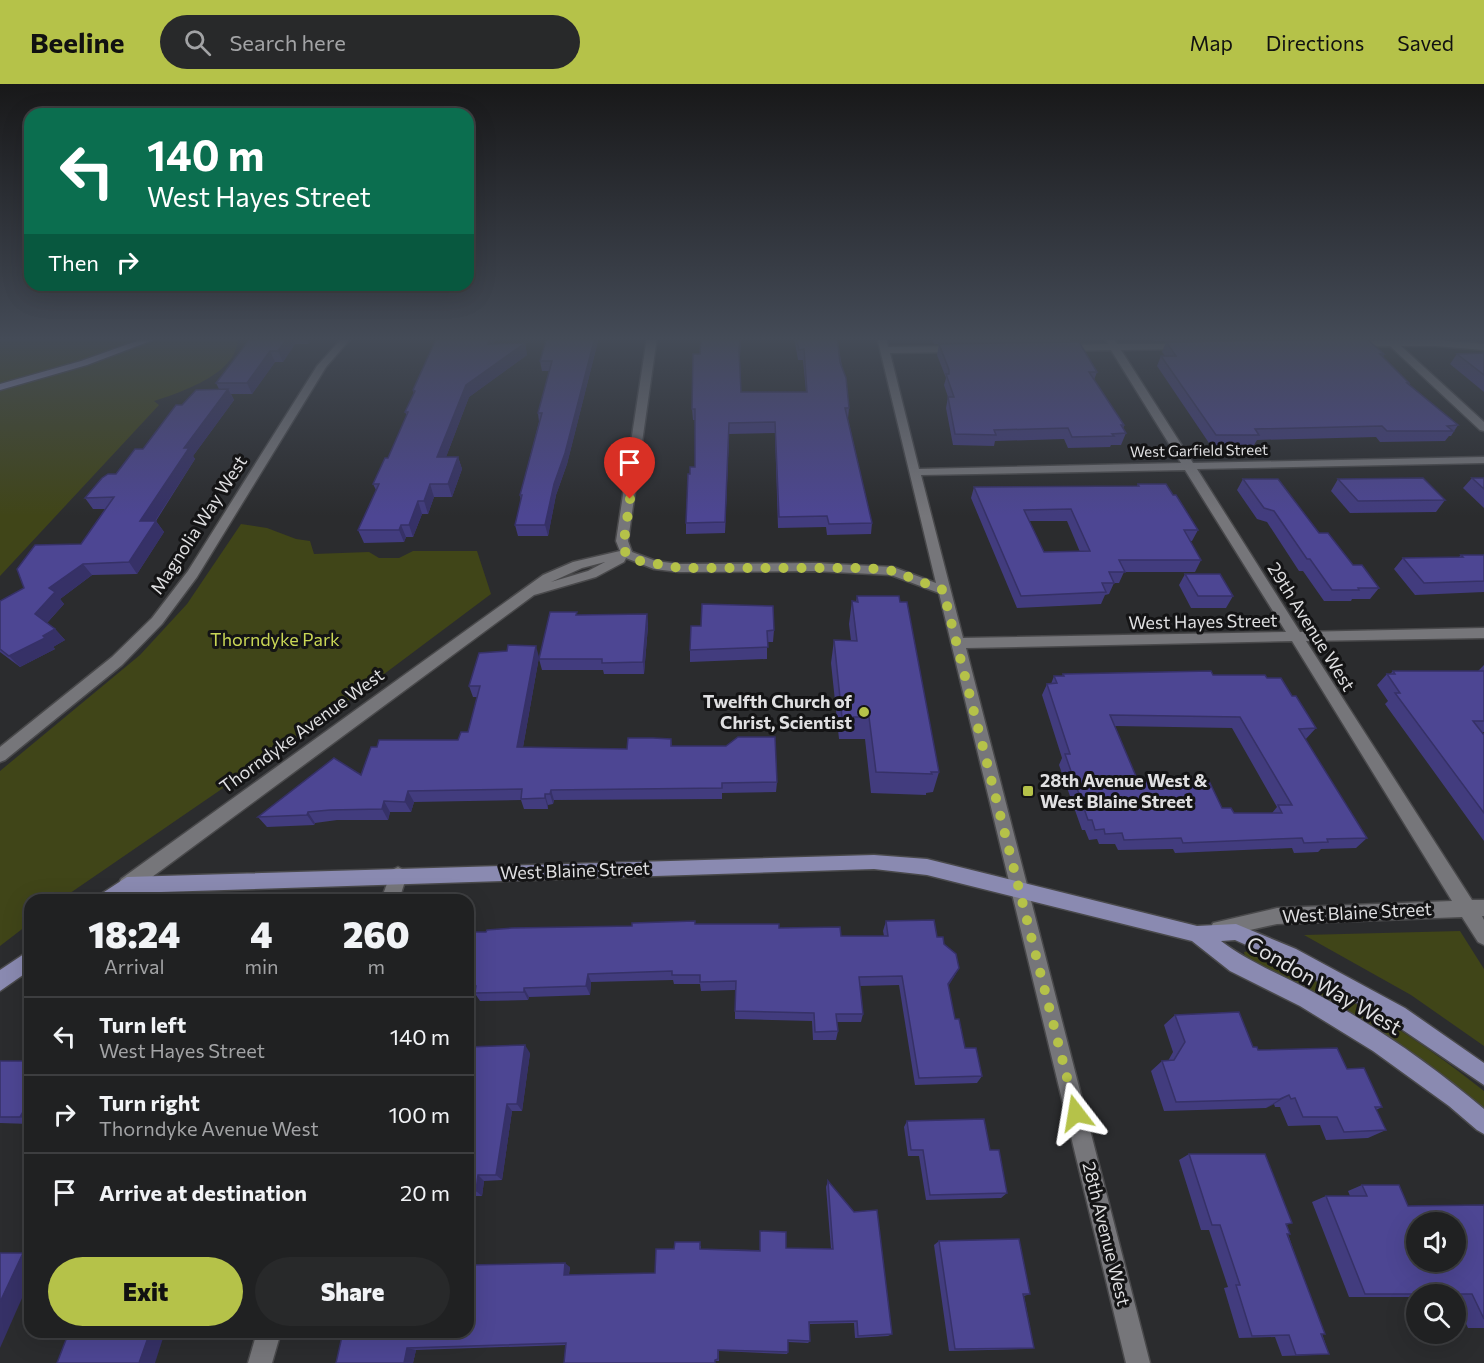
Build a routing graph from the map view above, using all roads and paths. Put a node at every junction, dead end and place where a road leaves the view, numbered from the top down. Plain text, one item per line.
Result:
1 (303, 397) edge
2 (643, 397) edge
3 (895, 397) edge
4 (1145, 397) edge
5 (1450, 397) edge
6 (1484, 428) edge
7 (1484, 460) edge
8 (1188, 466) junction
9 (914, 472) junction
10 (627, 555) junction
11 (943, 590) junction
12 (1484, 633) edge
13 (1297, 638) junction
14 (958, 643) junction
15 (0, 756) edge
16 (398, 875) junction
17 (128, 885) junction
18 (1020, 889) junction
19 (115, 894) edge
20 (392, 894) edge
21 (1475, 908) edge
22 (1197, 934) junction
23 (1484, 936) edge
24 (24, 964) edge
25 (0, 982) edge
26 (1484, 1076) edge
27 (1484, 1123) edge
28 (267, 1338) edge
29 (260, 1363) edge
30 (1138, 1363) edge

1 - 15 street, Magnolia Way West
2 - 10 street
3 - 9 street, 28th Avenue West
4 - 8 street, 29th Avenue West
5 - 6 street
7 - 8 street, West Garfield Street
8 - 9 street, West Garfield Street
8 - 13 street, 29th Avenue West
9 - 11 street, 28th Avenue West
10 - 11 street
10 - 17 street, Thorndyke Avenue West
11 - 14 street, 28th Avenue West
12 - 13 street, West Hayes Street
13 - 14 street, West Hayes Street
13 - 21 street, 29th Avenue West
14 - 18 street, 28th Avenue West
16 - 17 main road, West Blaine Street
16 - 18 main road, West Blaine Street
16 - 20 street
17 - 19 main road, Thorndyke Avenue West
18 - 22 main road, Condon Way West
18 - 30 street, 28th Avenue West
21 - 22 street, West Blaine Street
21 - 23 street, 29th Avenue West
22 - 26 main road, Condon Way West
22 - 27 main road, Condon Way West
24 - 25 main road
28 - 29 street

